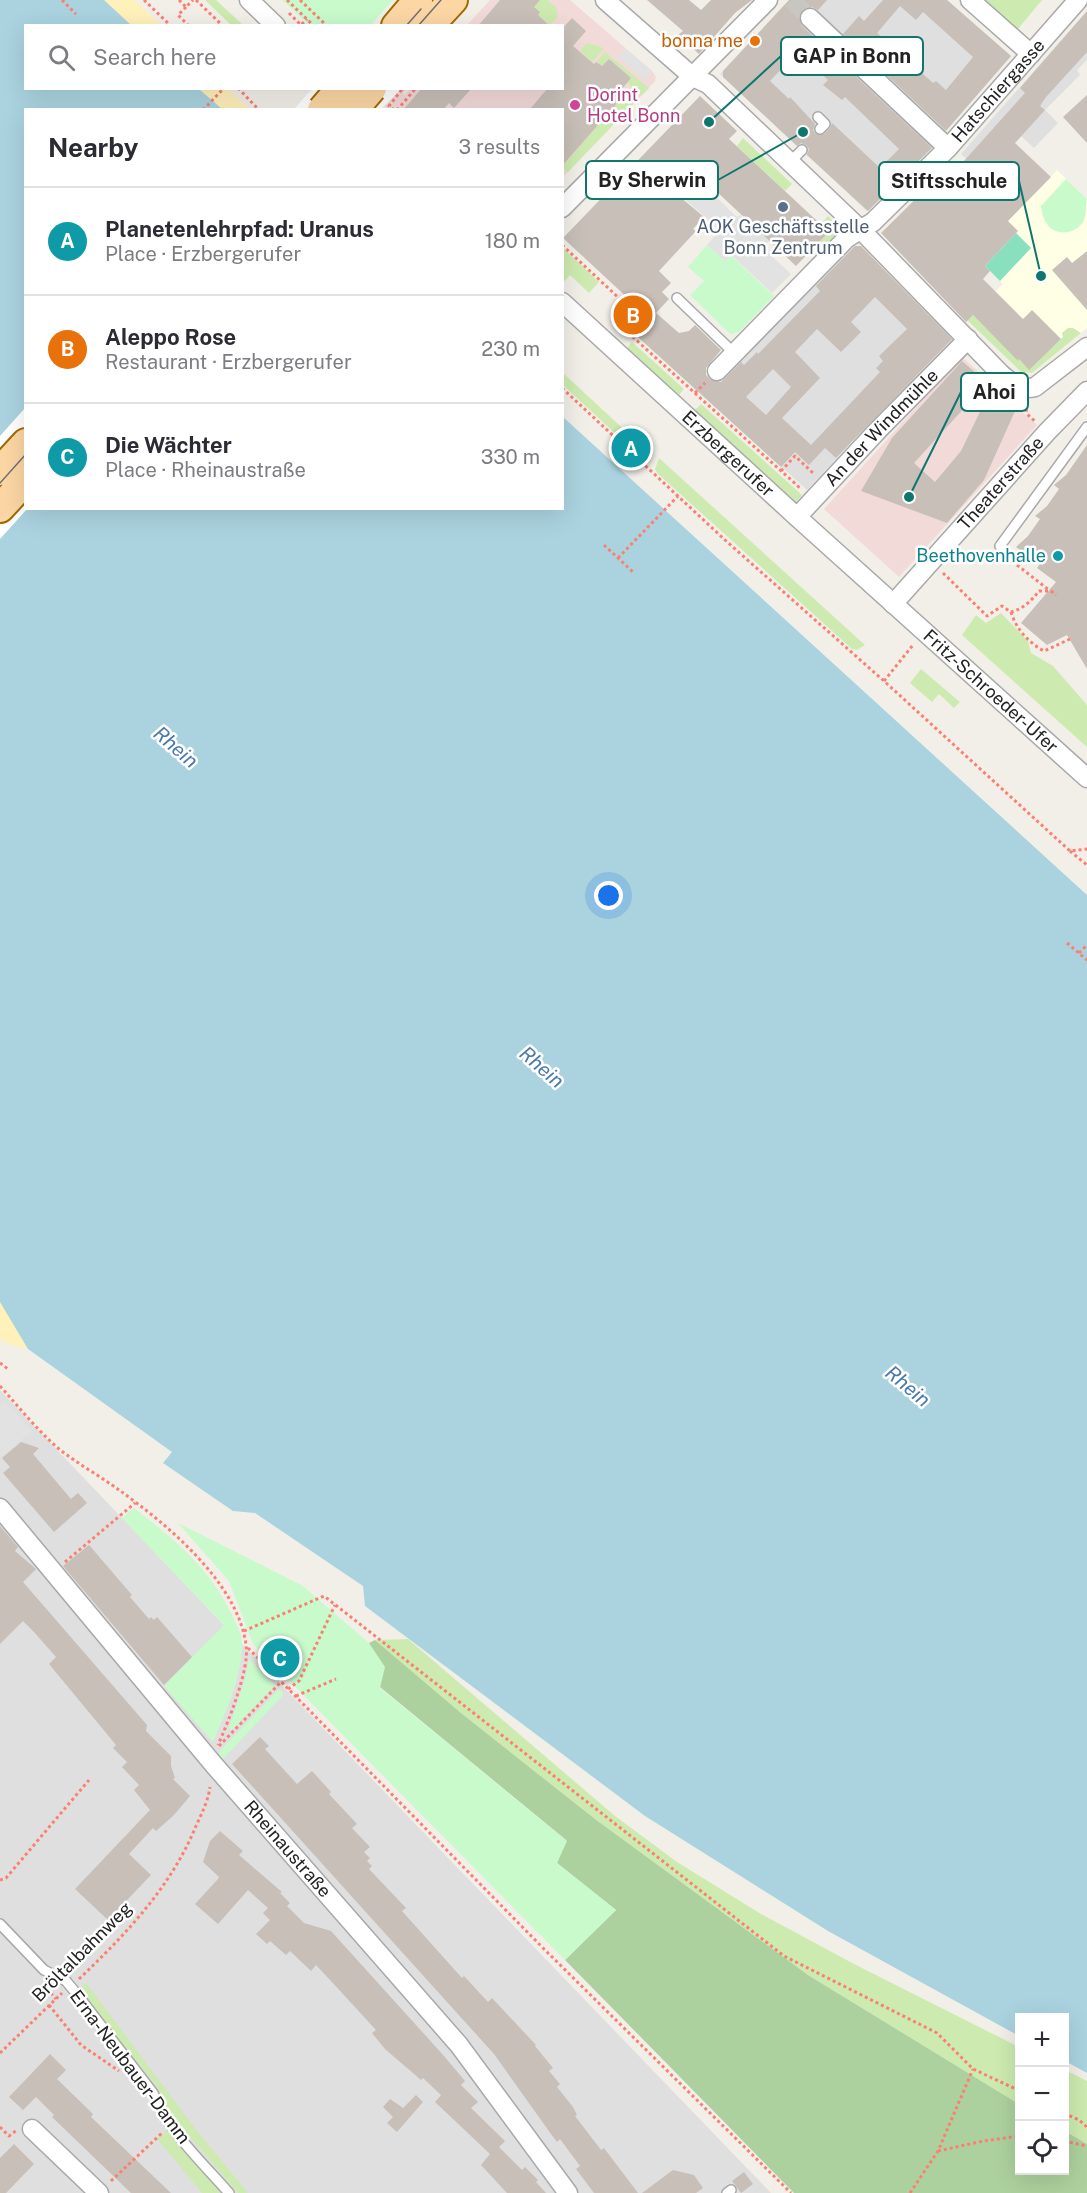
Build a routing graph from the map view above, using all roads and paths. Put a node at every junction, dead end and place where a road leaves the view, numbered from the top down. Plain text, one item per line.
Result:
1 (144, 0) edge
2 (178, 0) edge
3 (195, 0) edge
4 (249, 0) edge
5 (300, 0) edge
6 (418, 0) edge
7 (453, 0) edge
8 (605, 0) edge
9 (768, 0) edge
10 (970, 0) edge
11 (1078, 0) edge
12 (65, 1) edge
13 (290, 1) edge
14 (186, 7) junction
15 (76, 14) dead end
16 (810, 18) tunnel mouth
17 (307, 19) junction
18 (283, 20) edge
19 (169, 24) edge
20 (187, 24) edge
21 (221, 24) edge
22 (298, 24) edge
23 (303, 24) edge
24 (312, 24) edge
25 (325, 24) edge
26 (398, 24) edge
27 (431, 24) edge
28 (1031, 54) junction
29 (693, 77) junction
30 (222, 90) edge
31 (240, 90) edge
32 (402, 90) edge
33 (414, 90) edge
34 (354, 97) edge
35 (205, 108) edge
36 (257, 108) edge
37 (327, 108) edge
38 (396, 108) edge
39 (399, 108) edge
40 (818, 117) dead end
41 (820, 129) dead end
42 (948, 148) junction
43 (564, 206) edge
44 (861, 230) junction
45 (564, 247) edge
46 (677, 298) dead end
47 (564, 304) edge
48 (968, 339) junction
49 (1087, 347) edge
50 (734, 353) junction
51 (717, 371) dead end
52 (564, 390) edge
53 (1087, 391) edge
54 (1025, 409) dead end
55 (1031, 418) dead end
56 (1087, 427) edge
57 (24, 444) edge
58 (0, 471) edge
59 (782, 471) junction
60 (24, 482) edge
61 (826, 485) junction
62 (678, 496) junction
63 (813, 499) junction
64 (0, 508) edge
65 (797, 517) junction
66 (604, 545) dead end
67 (1007, 556) joint
68 (618, 558) junction
69 (633, 572) dead end
70 (956, 586) dead end
71 (1051, 591) junction
72 (1056, 595) dead end
73 (893, 604) junction
74 (1011, 612) junction
75 (923, 632) junction
76 (1070, 639) dead end
77 (884, 681) junction
78 (1087, 778) edge
79 (1087, 849) edge
80 (1070, 851) junction
81 (1087, 865) edge
82 (1067, 943) dead end
83 (1087, 945) edge
84 (1079, 953) junction
85 (1087, 960) edge
86 (0, 1363) edge
87 (8, 1369) dead end
88 (0, 1386) edge
89 (135, 1503) junction
90 (0, 1508) edge
91 (53, 1573) junction
92 (335, 1605) junction
93 (244, 1631) junction
94 (247, 1648) junction
95 (336, 1679) dead end
96 (281, 1681) junction
97 (288, 1689) junction
98 (296, 1696) junction
99 (214, 1765) junction
100 (89, 1780) dead end
101 (0, 1880) edge
102 (0, 1924) edge
103 (38, 1979) dead end
104 (71, 1986) junction
105 (63, 1992) dead end
106 (56, 1999) junction
107 (49, 2005) junction
108 (0, 2053) edge
109 (973, 2068) junction
110 (124, 2076) dead end
111 (1015, 2089) edge
112 (1069, 2115) edge
113 (1087, 2127) edge
114 (32, 2129) dead end
115 (1015, 2137) edge
116 (155, 2139) dead end
117 (1069, 2142) edge
118 (1087, 2146) edge
119 (938, 2151) junction
120 (103, 2189) edge
121 (229, 2193) edge
122 (568, 2193) edge
123 (791, 2193) edge
124 (910, 2193) edge

1 - 19 path
2 - 14 path
3 - 14 path
3 - 21 path
4 - 18 street
5 - 25 path
6 - 26 main road
7 - 27 main road
8 - 29 street
9 - 29 street
10 - 28 street
11 - 28 street, Hatschiergasse
12 - 15 path
13 - 17 path
14 - 20 path
16 - 42 street
17 - 23 path
17 - 24 path
18 - 22 path
28 - 42 street, Hatschiergasse
29 - 43 street
29 - 44 street
30 - 35 path
31 - 36 path
32 - 38 path
33 - 39 path
34 - 37 main road, bridge
40 - 41 lane
42 - 44 street, Hatschiergasse
44 - 48 street
44 - 50 street, Hatschiergasse
45 - 59 path
46 - 50 lane
47 - 65 street, Erzbergerufer
48 - 49 street
48 - 61 street, An der Windmühle
50 - 51 street, Hatschiergasse
52 - 62 path
53 - 73 street, Theaterstraße
54 - 55 path
56 - 67 lane
57 - 58 main road
59 - 61 path
59 - 63 path
60 - 64 main road
61 - 63 street, An der Windmühle
62 - 68 path
62 - 77 path
63 - 65 street, An der Windmühle
65 - 73 street, Erzbergerufer
66 - 68 path
67 - 71 path
68 - 69 path
70 - 74 path
71 - 72 path
71 - 74 path
73 - 75 street, Fritz-Schroeder-Ufer
74 - 76 path
75 - 77 path
75 - 78 street, Fritz-Schroeder-Ufer
77 - 80 path
79 - 80 path
80 - 81 path
82 - 84 path
83 - 84 path
84 - 85 path
86 - 87 path
88 - 89 path
89 - 91 path
89 - 93 path
90 - 91 street, Rheinaustraße
91 - 99 street, Rheinaustraße
92 - 93 path
92 - 97 path
92 - 109 path
93 - 94 path
94 - 96 path
94 - 96 path
95 - 98 path
96 - 97 path
97 - 98 path
98 - 123 path
99 - 104 path, Bröltalbahnweg
99 - 122 street, Rheinaustraße
100 - 101 path
102 - 104 lane, Erna-Neubauer-Damm
103 - 106 path
104 - 121 lane, Erna-Neubauer-Damm
105 - 106 path, Bröltalbahnweg
106 - 107 path, Bröltalbahnweg
107 - 108 path, Bröltalbahnweg
107 - 110 path
109 - 111 path
109 - 119 path
112 - 113 path
114 - 120 street
115 - 119 path
116 - 120 path
117 - 118 path
119 - 124 path

